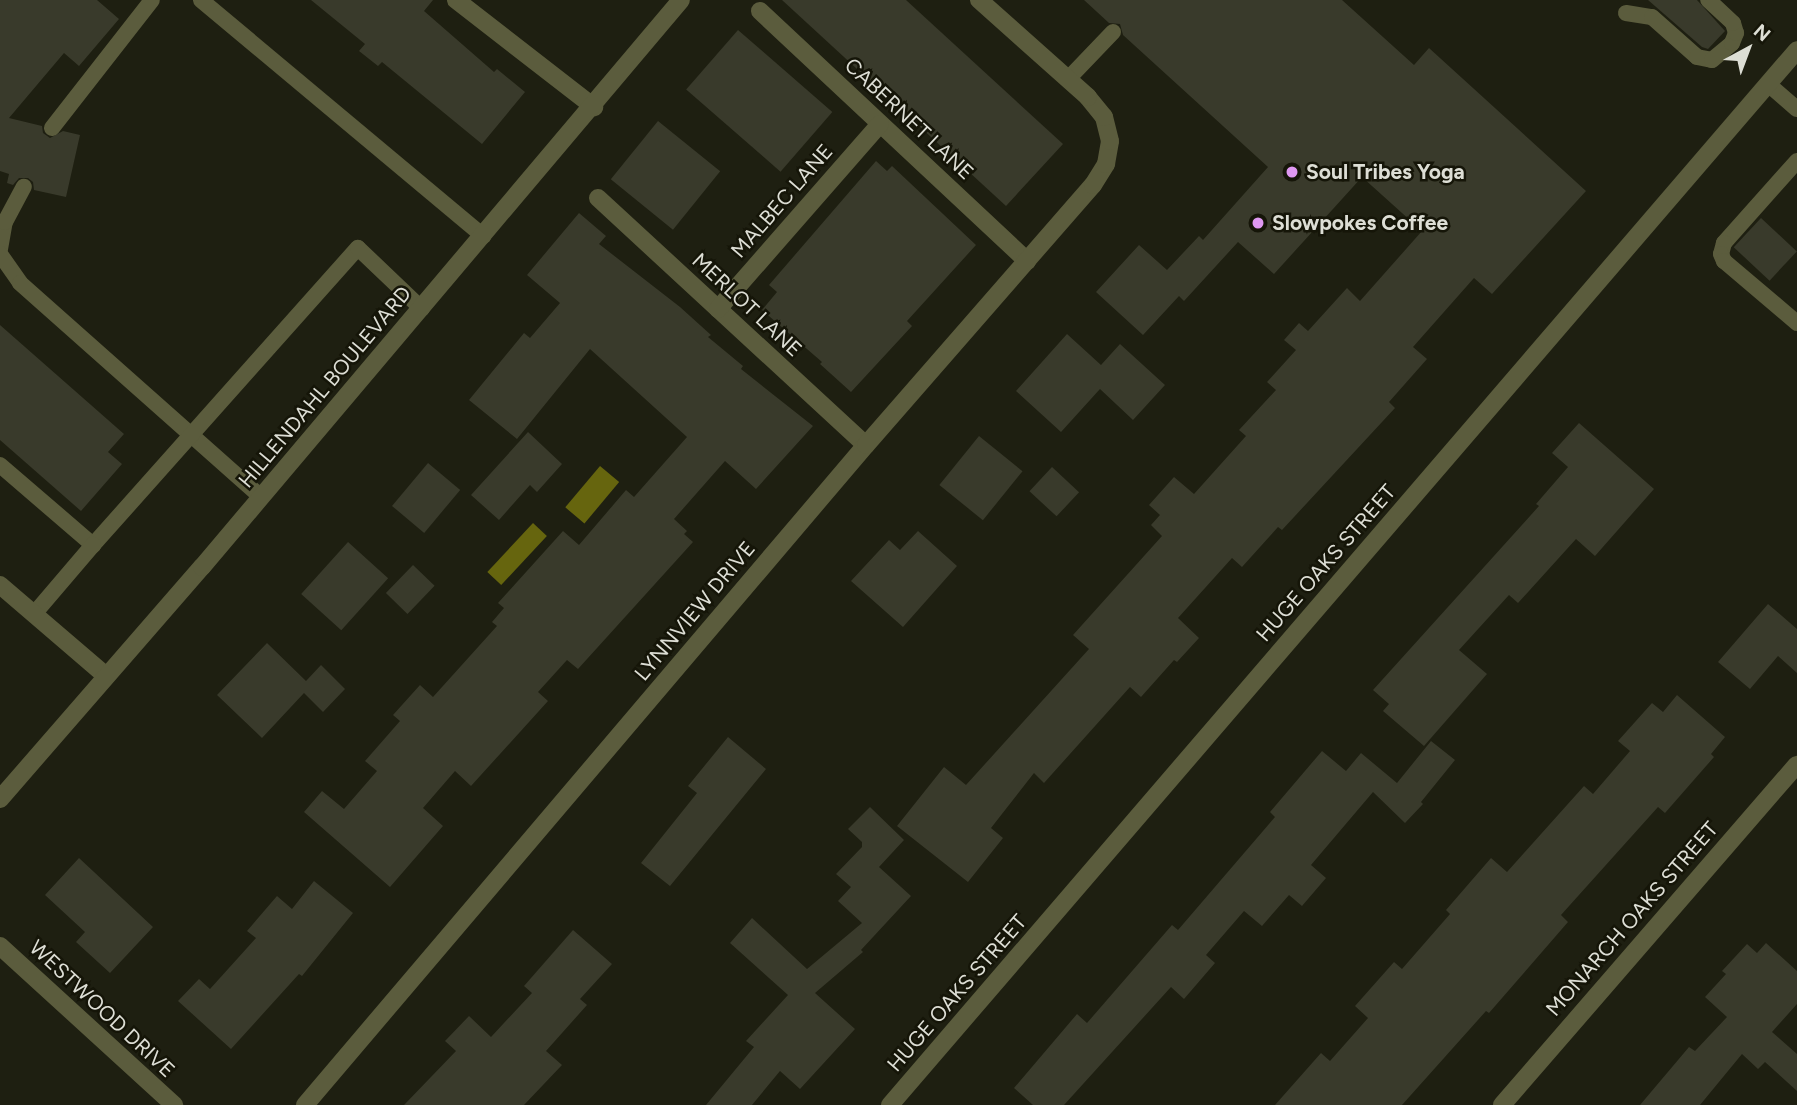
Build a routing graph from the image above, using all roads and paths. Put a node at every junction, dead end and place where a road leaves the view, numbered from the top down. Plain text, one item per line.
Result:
1 (152, 0) edge
2 (201, 0) edge
3 (681, 0) edge
4 (979, 0) edge
5 (1708, 0) edge
6 (466, 3) edge
7 (760, 11) dead end
8 (1626, 13) dead end
9 (1113, 32) dead end
10 (1797, 50) edge
11 (1068, 79) junction
12 (1768, 84) junction
13 (594, 107) junction
14 (1797, 109) edge
15 (880, 124) junction
16 (51, 128) dead end
17 (1797, 161) edge
18 (24, 187) dead end
19 (597, 198) dead end
20 (483, 236) junction
21 (0, 251) edge
22 (1027, 261) junction
23 (422, 309) junction
24 (718, 309) junction
25 (1797, 323) edge
26 (190, 433) junction
27 (866, 445) junction
28 (0, 465) edge
29 (261, 497) junction
30 (93, 545) junction
31 (0, 585) edge
32 (34, 614) junction
33 (106, 676) junction
34 (1797, 765) edge
35 (0, 799) edge
36 (0, 946) edge
37 (174, 1105) edge
38 (304, 1105) edge
39 (890, 1105) edge
40 (1502, 1105) edge

1 - 16 lane
2 - 20 lane
3 - 13 street, HILLENDAHL BOULEVARD
4 - 11 street
5 - 8 lane
6 - 13 street
7 - 15 street, CABERNET LANE
9 - 11 lane
10 - 12 street, HUGE OAKS STREET
11 - 22 street, LYNNVIEW DRIVE
12 - 14 lane
12 - 39 street, HUGE OAKS STREET
13 - 20 street, HILLENDAHL BOULEVARD
15 - 22 street, CABERNET LANE
15 - 24 street, MALBEC LANE
17 - 25 lane
18 - 21 lane
19 - 24 street, MERLOT LANE
20 - 23 street, HILLENDAHL BOULEVARD
21 - 26 lane
22 - 27 street, LYNNVIEW DRIVE
23 - 26 lane
23 - 29 street, HILLENDAHL BOULEVARD
24 - 27 street, MERLOT LANE
26 - 29 lane
26 - 30 lane
27 - 38 street, LYNNVIEW DRIVE
28 - 30 lane
29 - 33 street, HILLENDAHL BOULEVARD
30 - 32 lane
31 - 32 street
32 - 33 street
33 - 35 street, HILLENDAHL BOULEVARD
34 - 40 street, MONARCH OAKS STREET
36 - 37 street, WESTWOOD DRIVE

